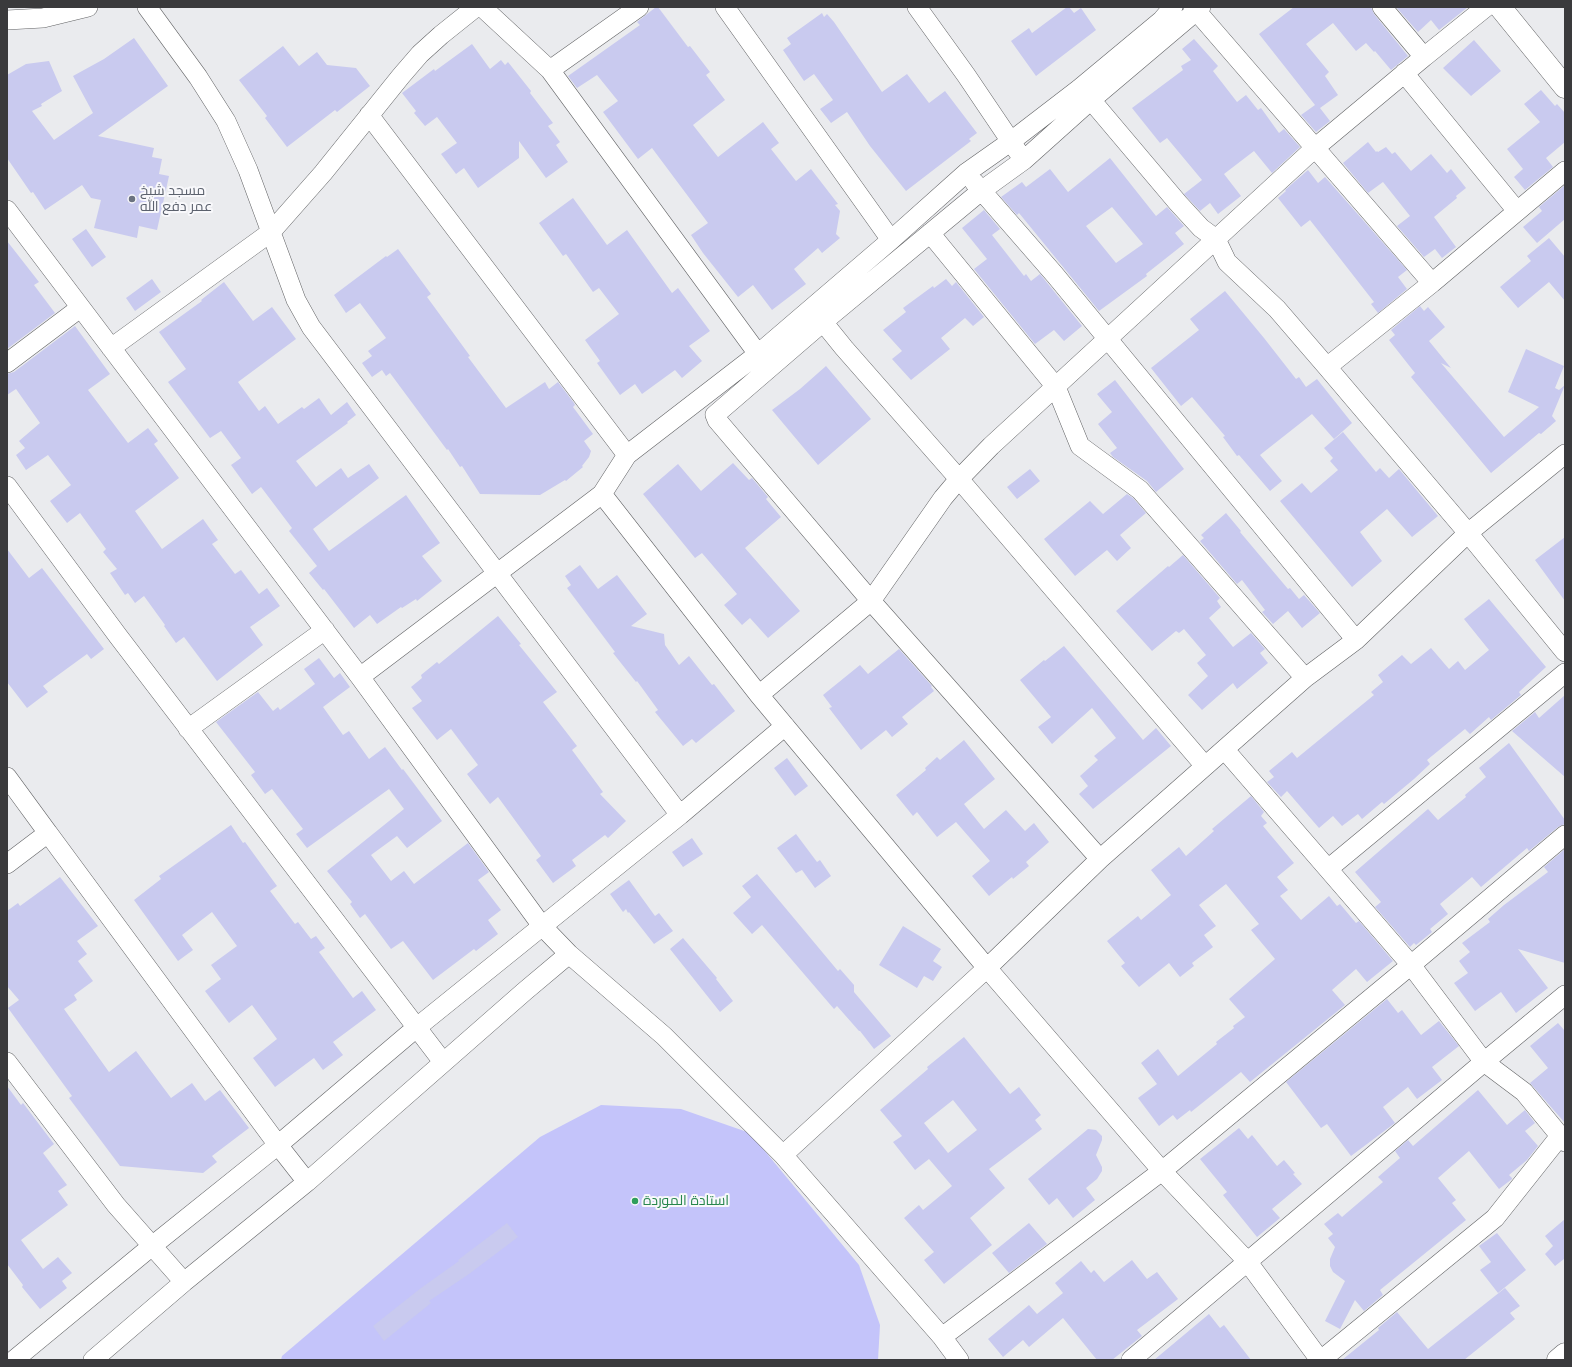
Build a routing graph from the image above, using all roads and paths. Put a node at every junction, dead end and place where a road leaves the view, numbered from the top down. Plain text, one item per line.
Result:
1 (88, 7) edge
2 (147, 7) edge
3 (476, 7) edge
4 (482, 7) edge
5 (638, 7) edge
6 (725, 7) edge
7 (917, 7) edge
8 (1173, 7) edge
9 (1382, 7) edge
10 (1486, 7) edge
11 (1500, 7) edge
12 (1197, 8) edge
13 (7, 20) edge
14 (1424, 57) junction
15 (550, 70) junction
16 (1404, 73) junction
17 (1565, 87) edge
18 (1091, 100) junction
19 (369, 115) junction
20 (1010, 142) junction
21 (1316, 147) junction
22 (1024, 160) junction
23 (1565, 171) edge
24 (966, 173) junction
25 (981, 191) junction
26 (7, 210) edge
27 (1517, 211) junction
28 (271, 232) junction
29 (930, 234) junction
30 (1216, 239) junction
31 (891, 240) junction
32 (1432, 282) junction
33 (80, 308) junction
34 (823, 322) junction
35 (1107, 338) junction
36 (111, 348) junction
37 (758, 354) junction
38 (7, 363) edge
39 (1327, 367) junction
40 (1056, 387) junction
41 (1565, 454) edge
42 (627, 455) junction
43 (959, 479) junction
44 (7, 486) edge
45 (602, 494) junction
46 (1468, 533) junction
47 (497, 573) junction
48 (872, 601) junction
49 (325, 630) junction
50 (1356, 640) junction
51 (1565, 652) edge
52 (1565, 673) edge
53 (360, 677) junction
54 (1305, 678) junction
55 (759, 695) junction
56 (786, 726) junction
57 (188, 729) junction
58 (1225, 750) junction
59 (1205, 766) junction
60 (7, 777) edge
61 (680, 815) junction
62 (48, 833) junction
63 (1565, 835) edge
64 (1100, 859) junction
65 (7, 864) edge
66 (1328, 870) junction
67 (542, 926) junction
68 (569, 954) junction
69 (1411, 965) junction
70 (987, 968) junction
71 (1565, 995) edge
72 (416, 1028) junction
73 (443, 1062) junction
74 (1484, 1062) junction
75 (10, 1071) edge
76 (1562, 1139) edge
77 (278, 1145) junction
78 (783, 1155) junction
79 (1162, 1171) junction
80 (307, 1182) junction
81 (152, 1246) junction
82 (1247, 1261) junction
83 (184, 1282) junction
84 (942, 1337) junction
85 (1565, 1354) edge
86 (14, 1360) edge
87 (93, 1360) edge
88 (960, 1360) edge
89 (1131, 1360) edge
90 (1320, 1360) edge
91 (1558, 1360) edge

1 - 13 street
2 - 28 street
3 - 19 street
4 - 15 street
5 - 15 street
6 - 31 street
7 - 20 street
8 - 20 street
9 - 14 street
10 - 14 street
11 - 17 street
12 - 18 street
12 - 21 street
14 - 16 street
15 - 37 street
16 - 21 street
16 - 27 street
18 - 22 street
18 - 30 street
19 - 28 street
19 - 42 street
20 - 22 street
20 - 24 street
21 - 30 street
21 - 32 street
22 - 25 street
23 - 27 street
24 - 25 street
24 - 31 street
25 - 29 street
25 - 35 street
26 - 33 street
27 - 32 street
28 - 36 street
28 - 47 street
29 - 34 street
29 - 40 street
30 - 35 street
30 - 39 street
31 - 37 street
32 - 39 street
33 - 36 street
33 - 38 street
34 - 43 street
34 - 48 street
35 - 40 street
35 - 50 street
36 - 49 street
37 - 42 street
39 - 46 street
40 - 43 street
40 - 54 street
41 - 46 street
42 - 45 street
43 - 48 street
43 - 59 street
44 - 57 street
45 - 47 street
45 - 55 street
46 - 50 street
46 - 51 street
47 - 53 street
47 - 61 street
48 - 55 street
48 - 64 street
49 - 53 street
49 - 57 street
50 - 54 street
52 - 66 street
53 - 67 street
54 - 58 street
55 - 56 street
56 - 61 street
56 - 70 street
57 - 72 street
58 - 59 street
58 - 66 street
59 - 64 street
60 - 62 street
61 - 67 street
62 - 65 street
62 - 77 street
63 - 69 street
64 - 70 street
66 - 69 street
67 - 68 street
67 - 72 street
68 - 73 street
68 - 78 street
69 - 74 street
69 - 79 street
70 - 78 street
70 - 79 street
71 - 74 street
72 - 73 street
72 - 77 street
73 - 80 street
74 - 76 street
74 - 82 street
75 - 81 street
76 - 90 street
77 - 80 street
77 - 81 street
78 - 84 street
79 - 82 street
79 - 84 street
80 - 83 street
81 - 83 street
81 - 86 street
82 - 89 street
82 - 90 street
83 - 87 street
84 - 88 street
85 - 91 street

